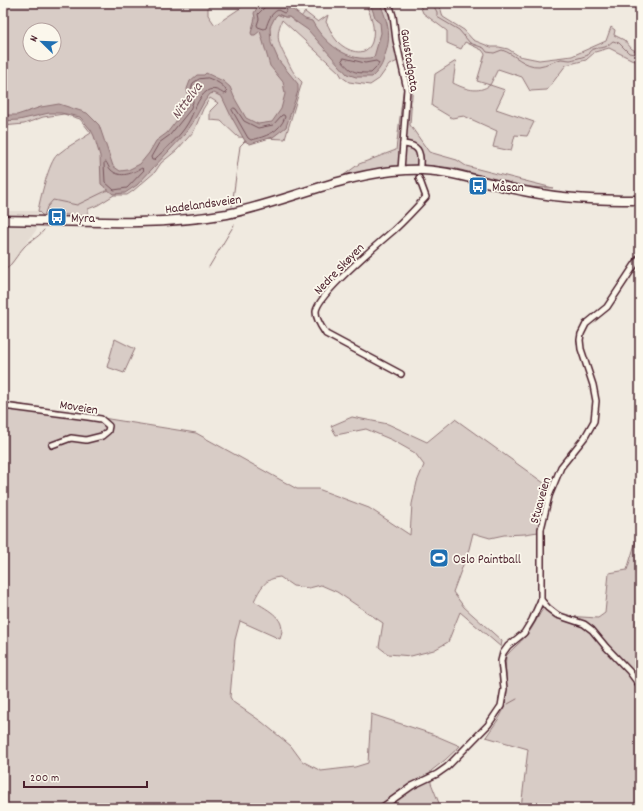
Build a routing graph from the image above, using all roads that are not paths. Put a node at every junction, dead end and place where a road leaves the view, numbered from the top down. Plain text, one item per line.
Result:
1 (389, 3) edge
2 (403, 144) junction
3 (420, 165) dead end
4 (401, 170) junction
5 (419, 178) dead end
6 (640, 200) edge
7 (3, 220) edge
8 (640, 257) edge
9 (401, 374) dead end
10 (3, 406) edge
11 (52, 445) dead end
12 (541, 600) junction
13 (640, 686) edge
14 (381, 808) edge

1 - 2 street, Gaustadgata
2 - 3 street
2 - 4 street, Gaustadgata
4 - 6 highway, Hadelandsveien
4 - 7 highway, Hadelandsveien
5 - 9 street, Nedre Skøyen
8 - 12 street, Stuaveien
10 - 11 street, Moveien
12 - 13 street
12 - 14 street, Stuaveien

